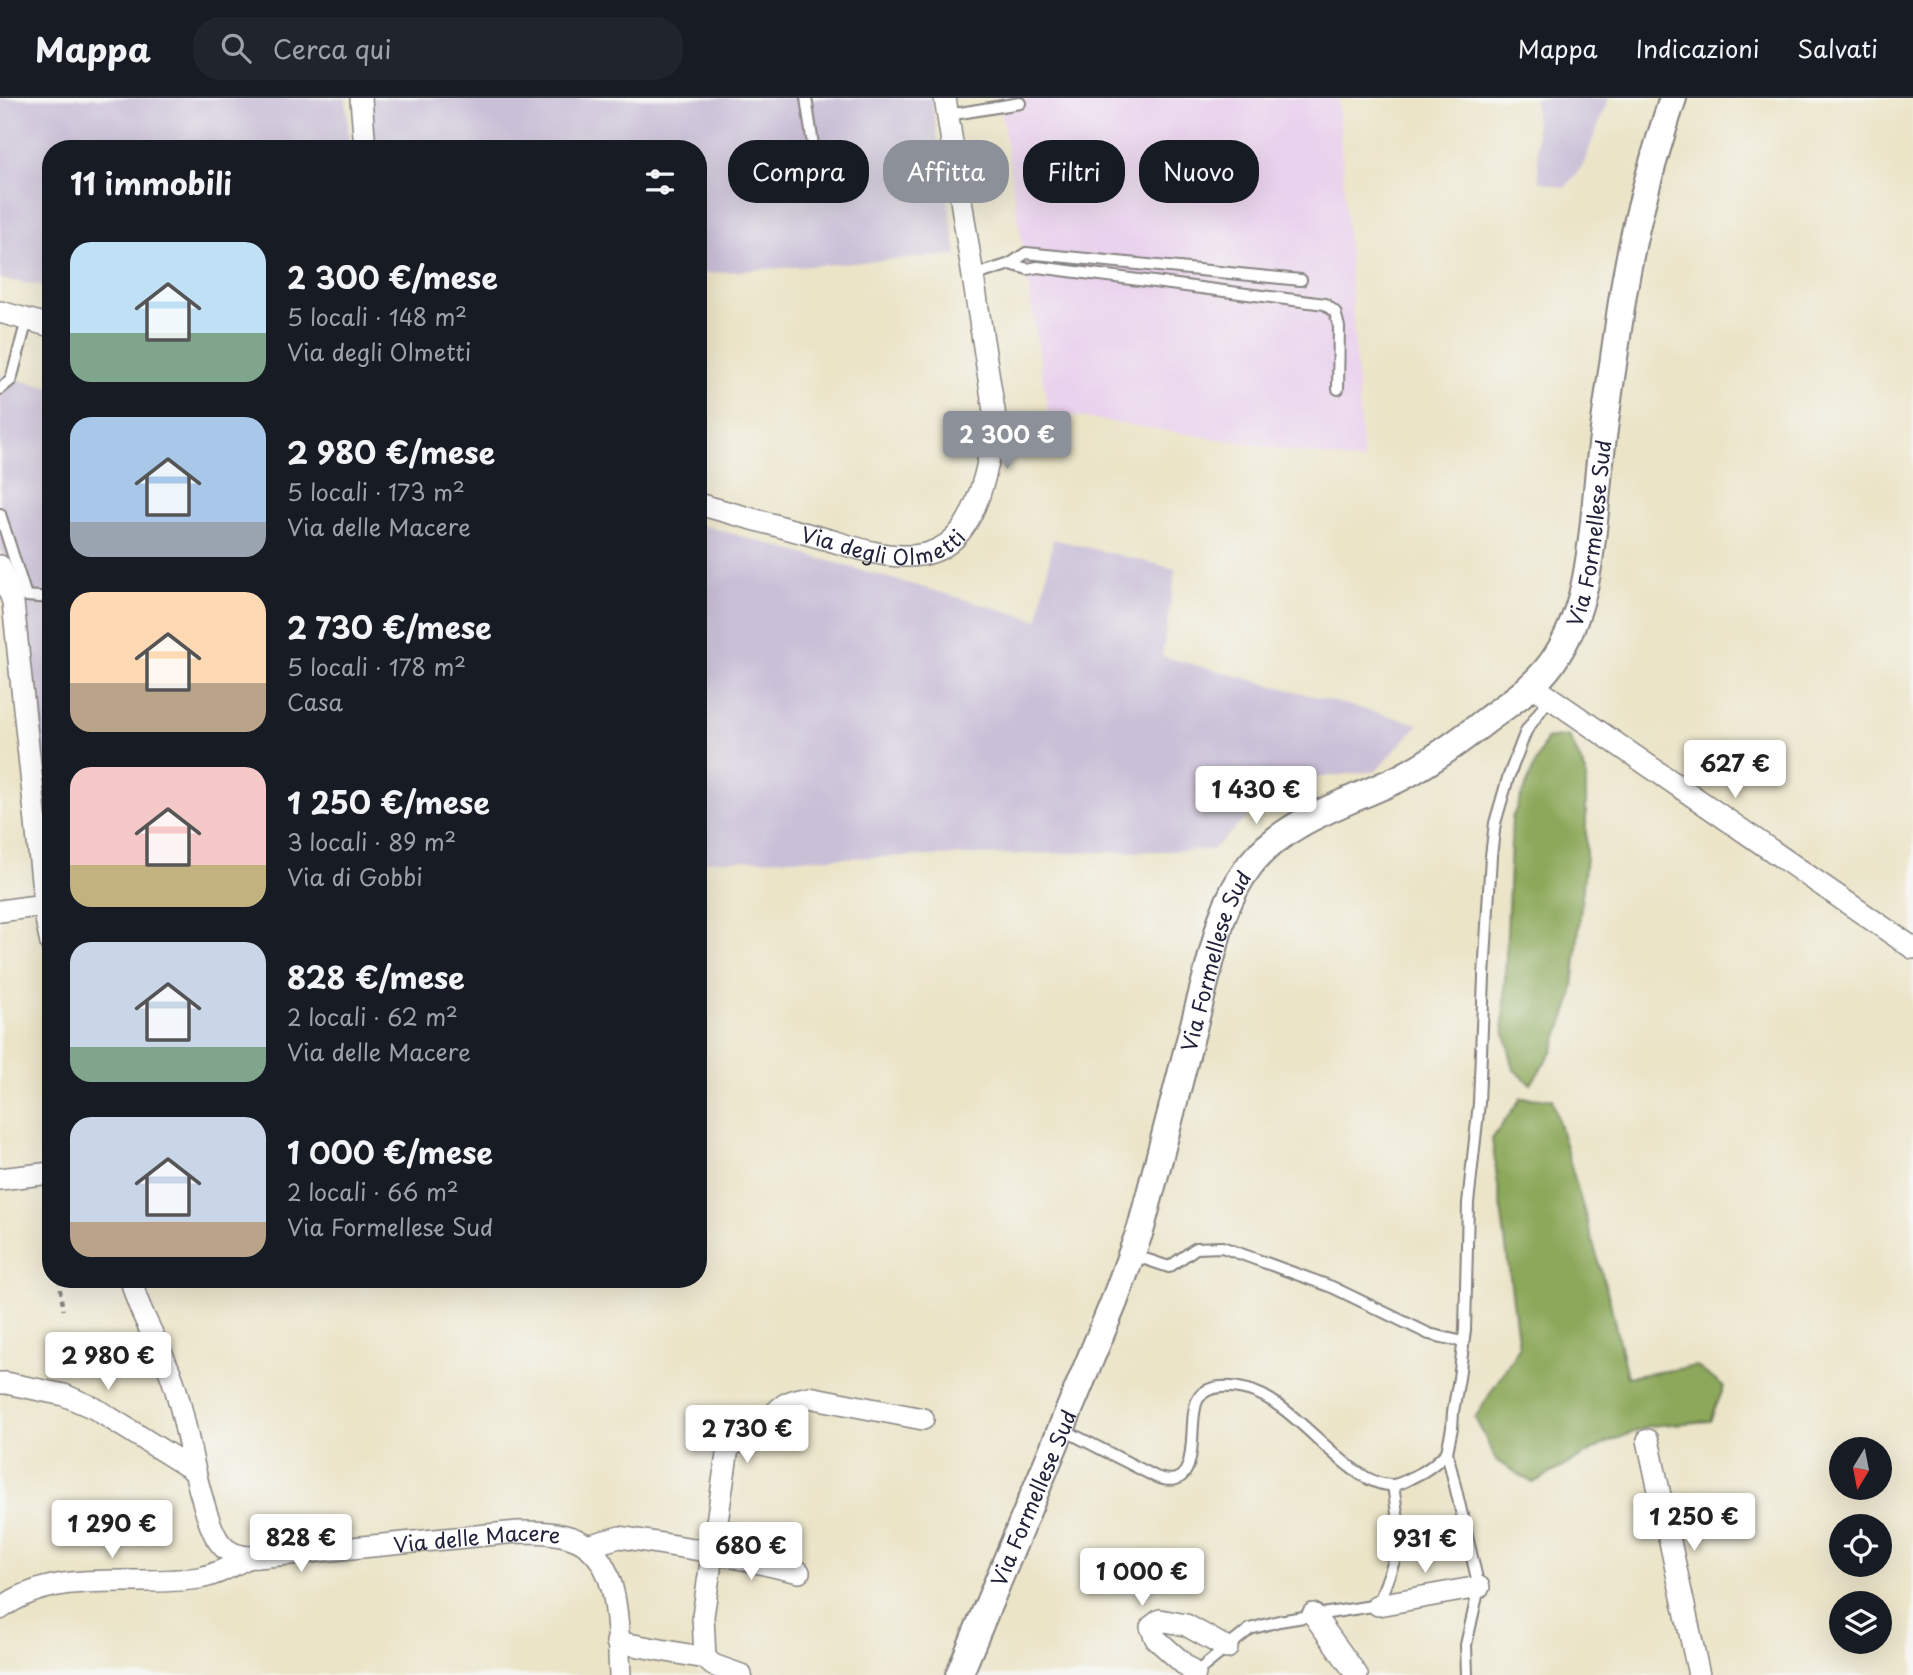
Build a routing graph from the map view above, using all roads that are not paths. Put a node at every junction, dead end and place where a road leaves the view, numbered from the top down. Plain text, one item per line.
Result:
1 (361, 98) edge
2 (806, 98) edge
3 (1673, 98) edge
4 (1020, 103) dead end
5 (947, 106) edge
6 (364, 140) edge
7 (812, 140) edge
8 (1010, 264) junction
9 (974, 276) junction
10 (1301, 281) dead end
11 (0, 312) edge
12 (27, 320) junction
13 (42, 324) edge
14 (0, 389) edge
15 (1338, 389) dead end
16 (707, 506) edge
17 (0, 514) edge
18 (0, 566) edge
19 (42, 597) edge
20 (7, 603) edge
21 (1541, 691) junction
22 (42, 889) edge
23 (42, 905) edge
24 (0, 911) edge
25 (1913, 948) edge
26 (0, 1179) edge
27 (42, 1182) edge
28 (1132, 1255) junction
29 (134, 1288) edge
30 (1463, 1342) junction
31 (0, 1383) edge
32 (923, 1419) dead end
33 (1062, 1428) junction
34 (1648, 1440) dead end
35 (1447, 1452) junction
36 (195, 1471) junction
37 (1392, 1485) junction
38 (587, 1546) junction
39 (712, 1552) junction
40 (249, 1557) junction
41 (799, 1572) dead end
42 (1479, 1587) junction
43 (1378, 1605) junction
44 (0, 1609) edge
45 (1313, 1614) junction
46 (617, 1642) junction
47 (1227, 1648) junction
48 (705, 1658) junction
49 (1194, 1674) edge
50 (620, 1675) edge
51 (741, 1675) edge
52 (959, 1675) edge
53 (1357, 1675) edge
54 (1467, 1675) edge
55 (1699, 1675) edge

1 - 6 street
2 - 7 lane
3 - 21 street, Via Formellese Sud
4 - 5 lane
5 - 9 street, Via degli Olmetti
8 - 9 lane
8 - 10 lane
8 - 15 lane
9 - 16 street, Via degli Olmetti
11 - 12 street
12 - 13 street
12 - 14 lane
17 - 19 lane
18 - 20 street
20 - 22 street
21 - 25 street
21 - 28 street, Via Formellese Sud
21 - 30 lane
23 - 24 street
26 - 27 street
28 - 30 lane
28 - 33 street, Via Formellese Sud
29 - 36 street
30 - 35 lane
31 - 36 street
32 - 39 street
33 - 37 lane
33 - 52 street, Via Formellese Sud
34 - 55 street
35 - 37 lane
35 - 42 lane
36 - 40 street
37 - 43 lane
38 - 39 street
38 - 40 street, Via delle Macere
38 - 46 street, Via delle Macere
39 - 41 street
39 - 48 street
40 - 44 street
42 - 43 street
42 - 54 lane
43 - 45 lane
45 - 47 lane
45 - 53 street
46 - 48 street
46 - 50 street, Via delle Macere
47 - 49 lane
47 - 49 street
48 - 51 street

